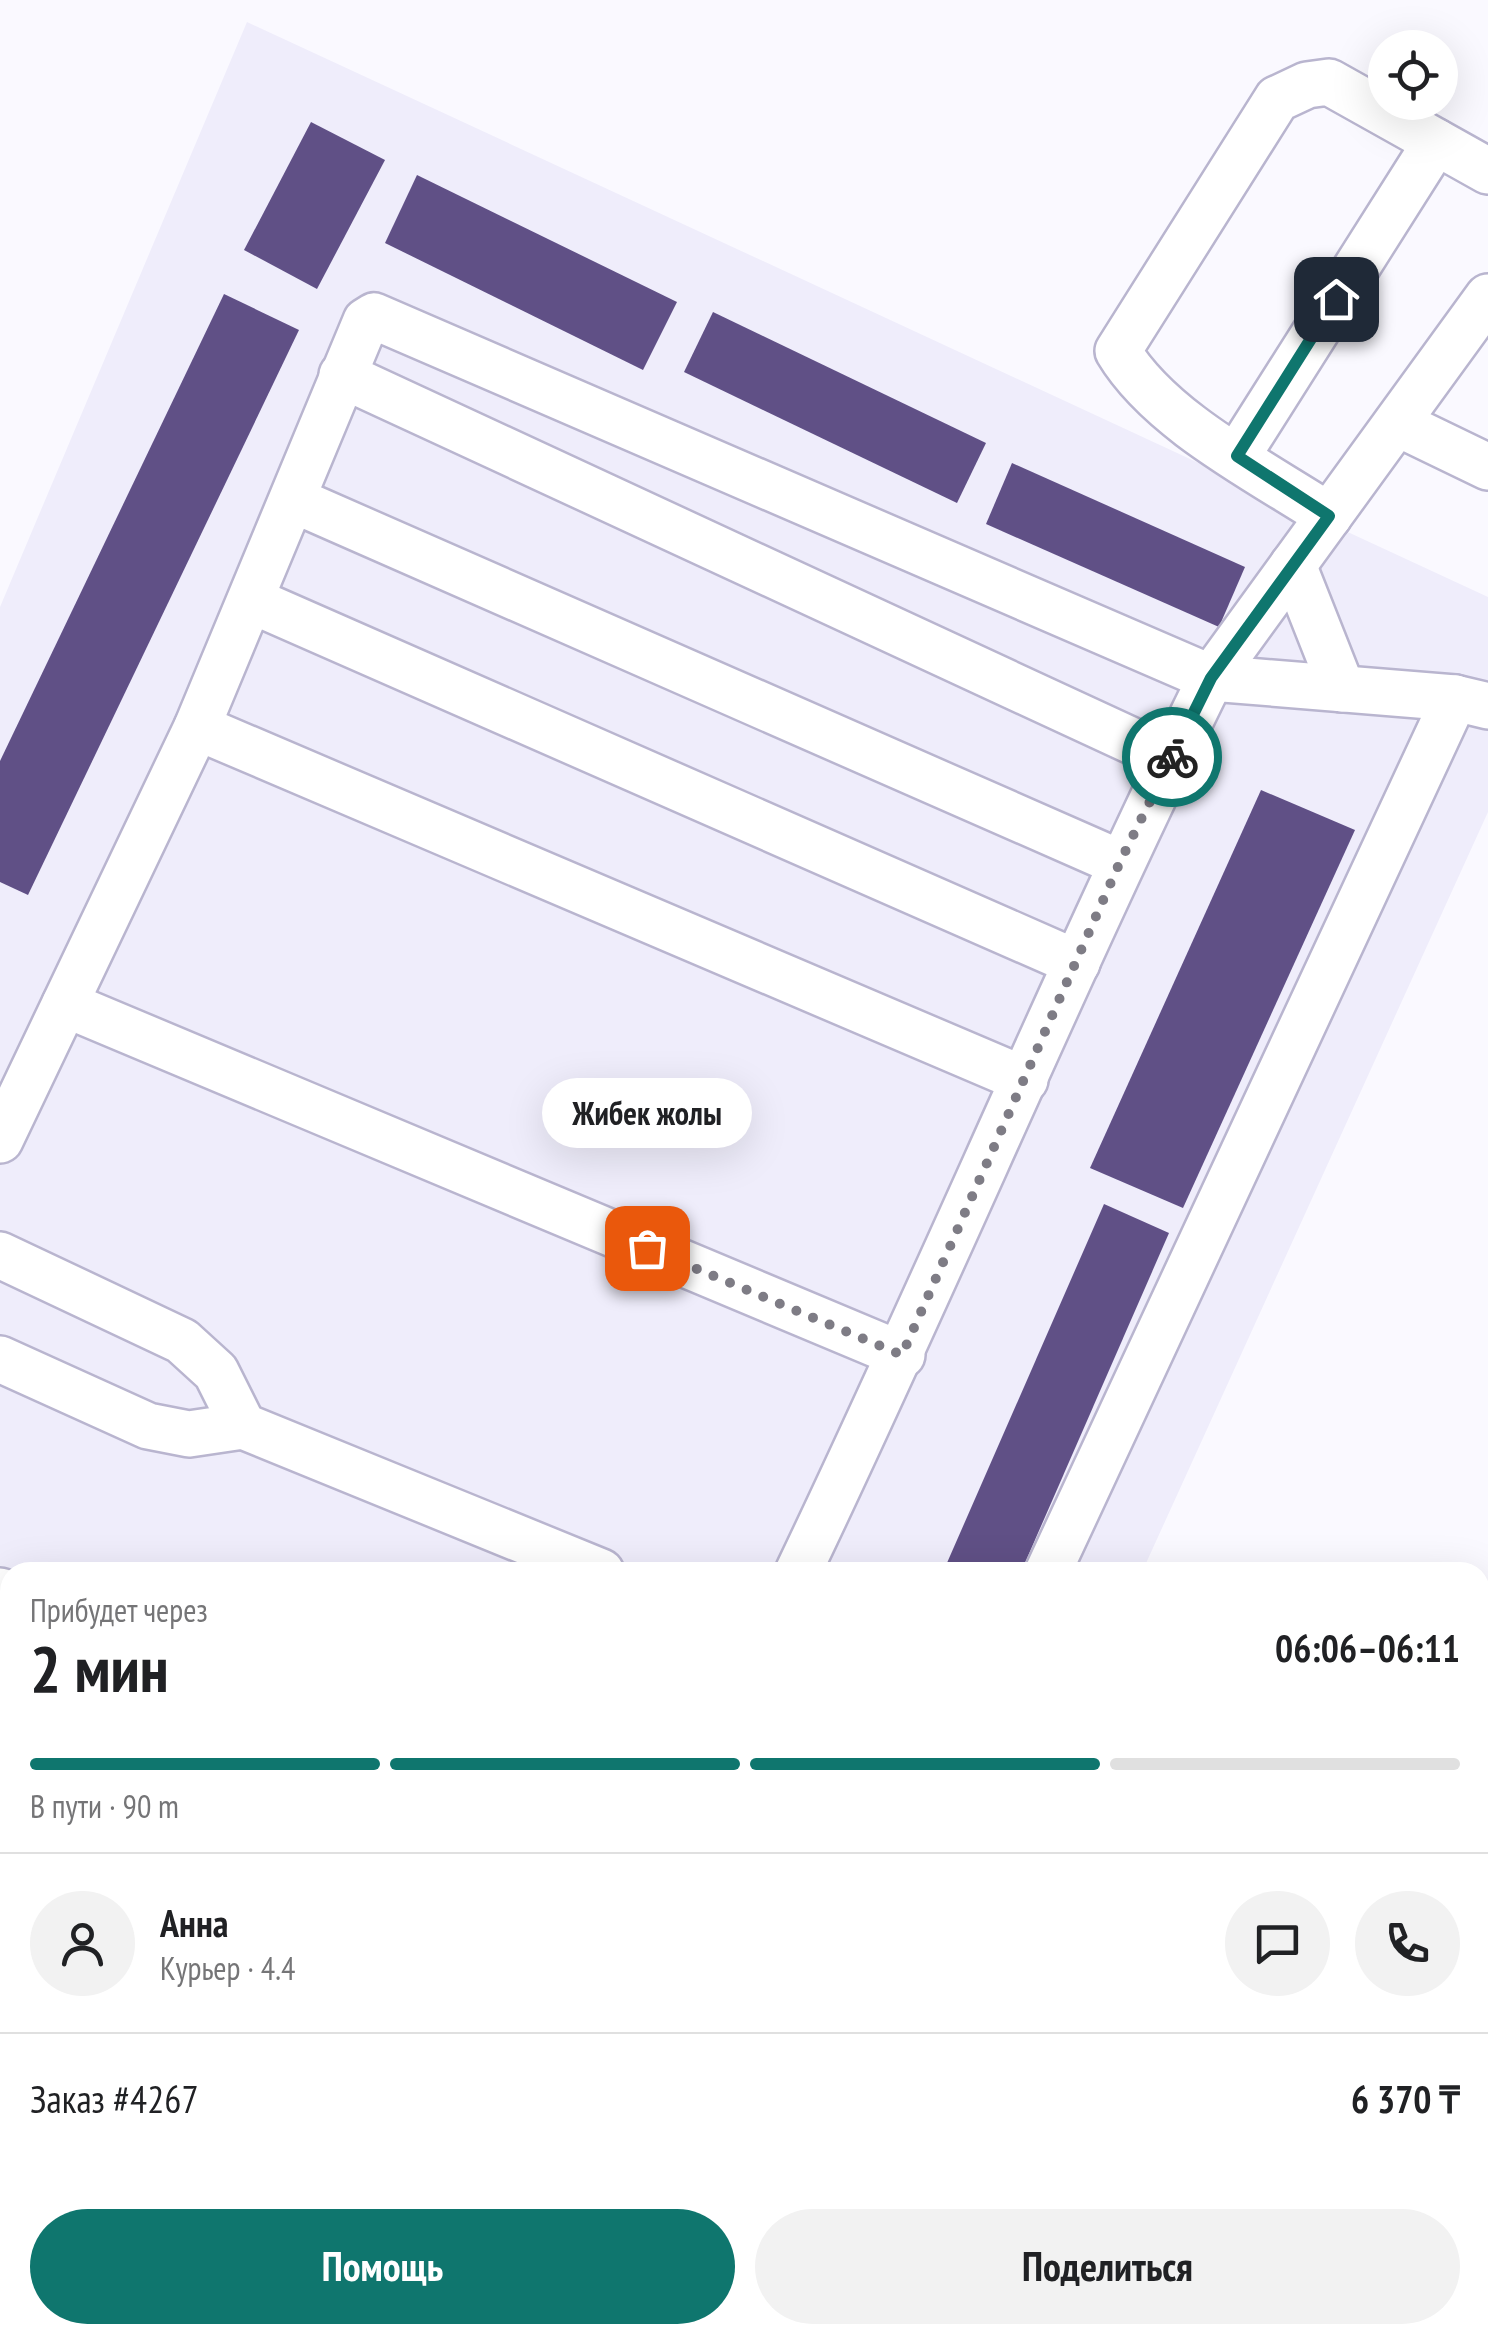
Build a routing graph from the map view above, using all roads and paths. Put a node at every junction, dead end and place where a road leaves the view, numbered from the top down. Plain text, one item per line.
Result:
1 (1436, 142) junction
2 (1488, 171) edge
3 (1488, 298) edge
4 (342, 375) junction
5 (1397, 423) junction
6 (1237, 456) junction
7 (1488, 467) edge
8 (294, 500) junction
9 (1329, 516) junction
10 (1293, 565) junction
11 (251, 600) junction
12 (1211, 678) junction
13 (1342, 689) junction
14 (1471, 702) edge
15 (197, 728) junction
16 (1171, 760) junction
17 (1120, 862) junction
18 (1078, 963) junction
19 (65, 1004) junction
20 (1025, 1080) junction
21 (0, 1140) edge
22 (0, 1254) edge
23 (902, 1355) junction
24 (0, 1358) edge
25 (243, 1426) junction
26 (576, 1562) edge
27 (803, 1562) edge
28 (1053, 1562) edge

1 - 2 lane
1 - 6 lane
1 - 6 lane
3 - 5 lane
4 - 8 lane
4 - 12 lane
4 - 16 lane
5 - 7 lane
5 - 9 lane
6 - 9 lane
8 - 11 lane
8 - 17 lane
9 - 10 lane
10 - 12 lane
10 - 13 lane
11 - 15 lane
11 - 18 lane
12 - 13 lane
12 - 16 lane
13 - 14 lane
14 - 28 lane
15 - 19 lane
15 - 20 lane
16 - 17 lane
17 - 18 lane
18 - 20 lane
19 - 21 lane
19 - 23 lane
20 - 23 lane
22 - 25 lane
23 - 27 lane
24 - 25 lane
25 - 26 lane

